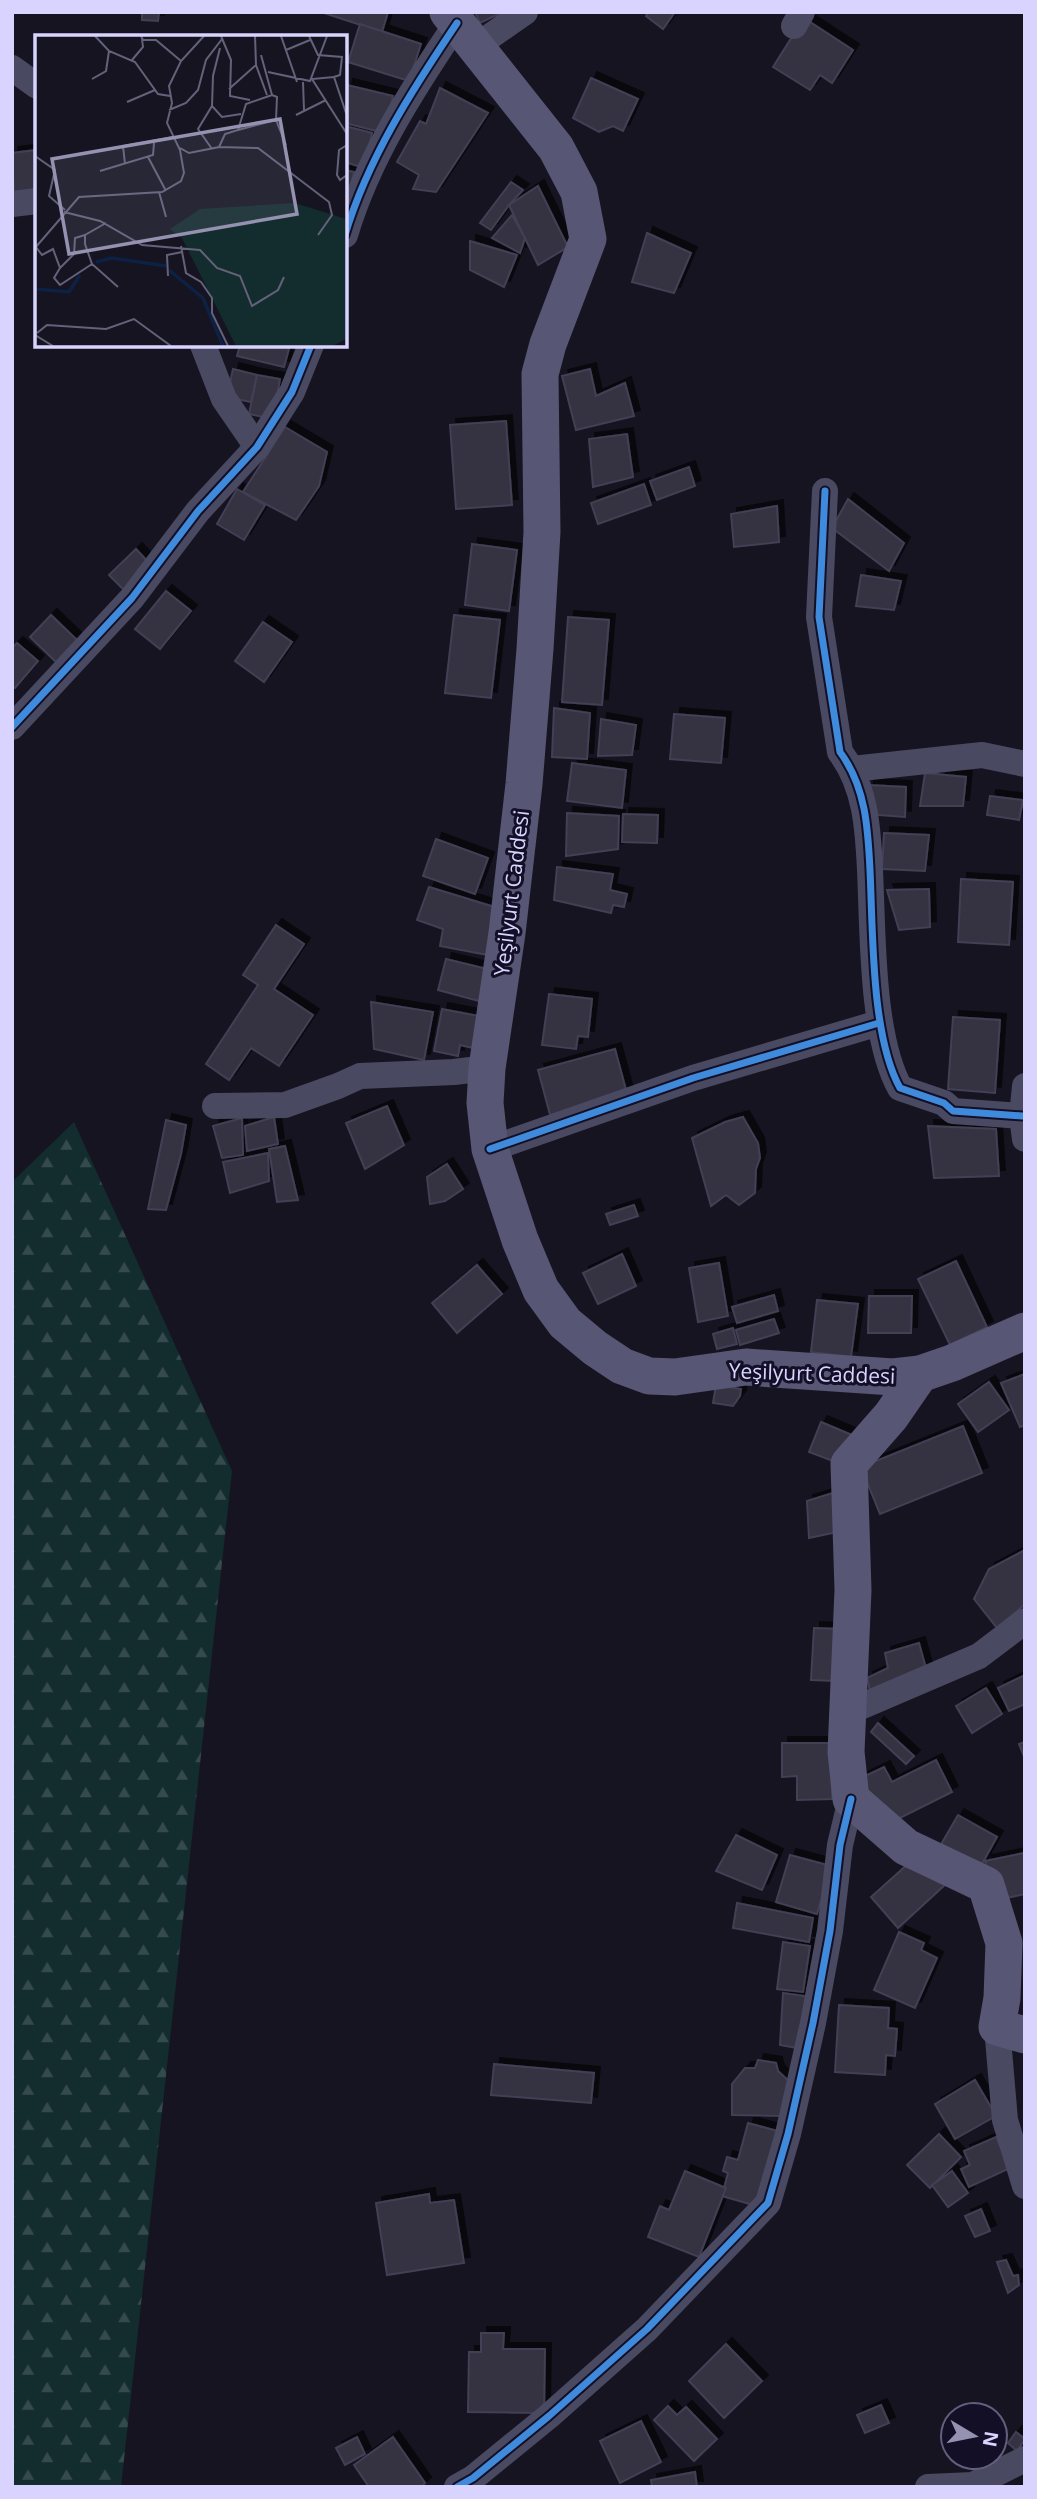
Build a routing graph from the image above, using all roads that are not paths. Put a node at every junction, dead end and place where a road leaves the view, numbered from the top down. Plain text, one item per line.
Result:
1 (525, 12) edge
2 (460, 27) edge
3 (12, 68) edge
4 (35, 85) edge
5 (35, 201) edge
6 (12, 204) edge
7 (346, 232) edge
8 (204, 346) edge
9 (312, 346) edge
10 (257, 447) junction
11 (825, 491) dead end
12 (12, 726) edge
13 (1025, 764) edge
14 (852, 769) junction
15 (880, 1023) junction
16 (486, 1068) junction
17 (1025, 1086) edge
18 (215, 1106) dead end
19 (1023, 1128) edge
20 (490, 1149) junction
21 (1025, 1331) edge
22 (920, 1374) junction
23 (1025, 1621) edge
24 (846, 1713) junction
25 (851, 1798) junction
26 (1011, 2031) edge
27 (1025, 2186) edge
28 (1025, 2459) edge
29 (471, 2484) edge
30 (972, 2486) edge
31 (928, 2487) edge

1 - 2 street
2 - 7 street
2 - 16 main road, Yeşilyurt Caddesi
3 - 4 street
5 - 6 street
8 - 10 street
9 - 10 street
10 - 12 street
11 - 14 street
13 - 14 street
14 - 15 street
15 - 19 street
15 - 20 street
16 - 18 street
16 - 20 main road, Yeşilyurt Caddesi
17 - 19 street
20 - 22 main road, Yeşilyurt Caddesi
21 - 22 main road, Yeşilyurt Caddesi
22 - 24 main road
23 - 24 street
24 - 25 main road
25 - 26 main road
25 - 29 street
26 - 27 street
28 - 30 street
30 - 31 street

